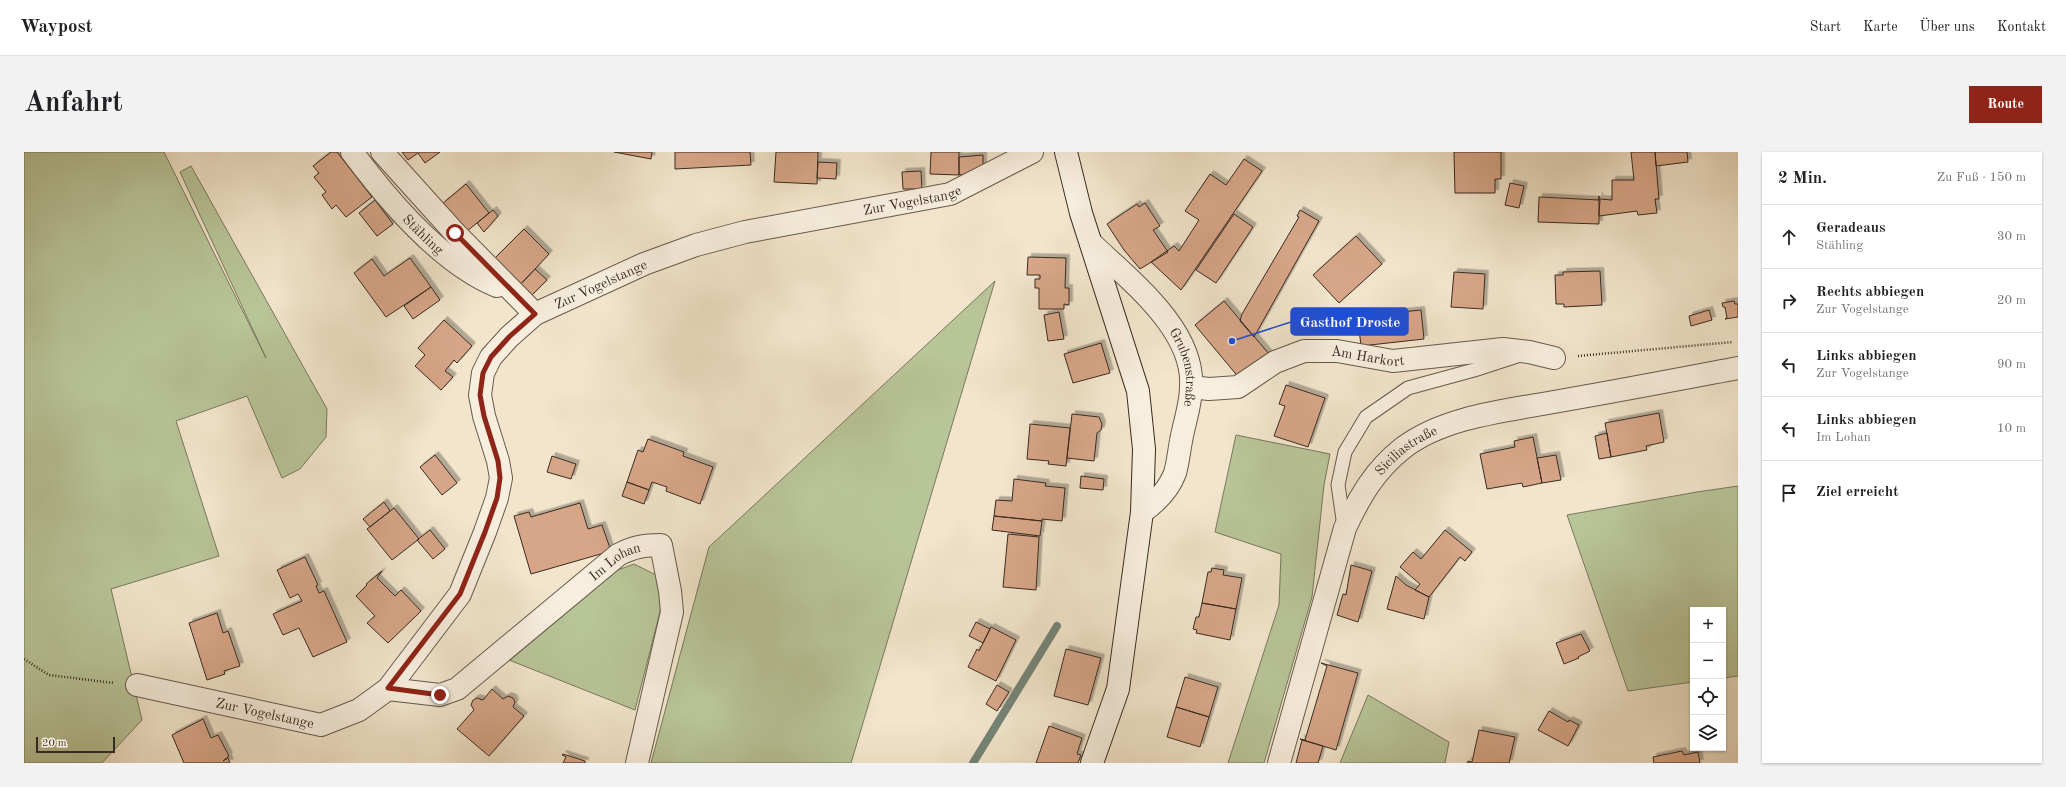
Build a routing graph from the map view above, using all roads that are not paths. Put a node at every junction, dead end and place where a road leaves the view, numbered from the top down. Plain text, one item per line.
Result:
1 (352, 152) edge
2 (382, 152) edge
3 (1032, 152) edge
4 (1066, 152) edge
5 (1090, 242) junction
6 (513, 292) junction
7 (535, 314) junction
8 (1529, 352) junction
9 (1554, 358) road end
10 (1738, 368) edge
11 (1192, 387) junction
12 (1142, 512) junction
13 (1345, 528) junction
14 (137, 686) road end
15 (388, 688) junction
16 (637, 763) edge
17 (1092, 763) edge
18 (1279, 763) edge

1 - 6 street, Stähling
2 - 6 street, Stähling
3 - 7 street, Zur Vogelstange
4 - 5 street
5 - 11 street, Grubenstraße
5 - 12 street
6 - 7 street, Stähling
7 - 15 street, Zur Vogelstange
8 - 9 street, Am Harkort
8 - 11 street, Am Harkort
8 - 13 lane
10 - 13 street, Siciliastraße
11 - 12 street, Grubenstraße
12 - 17 street
13 - 18 street, Siciliastraße
14 - 15 street, Zur Vogelstange
15 - 16 street, Im Lohan

